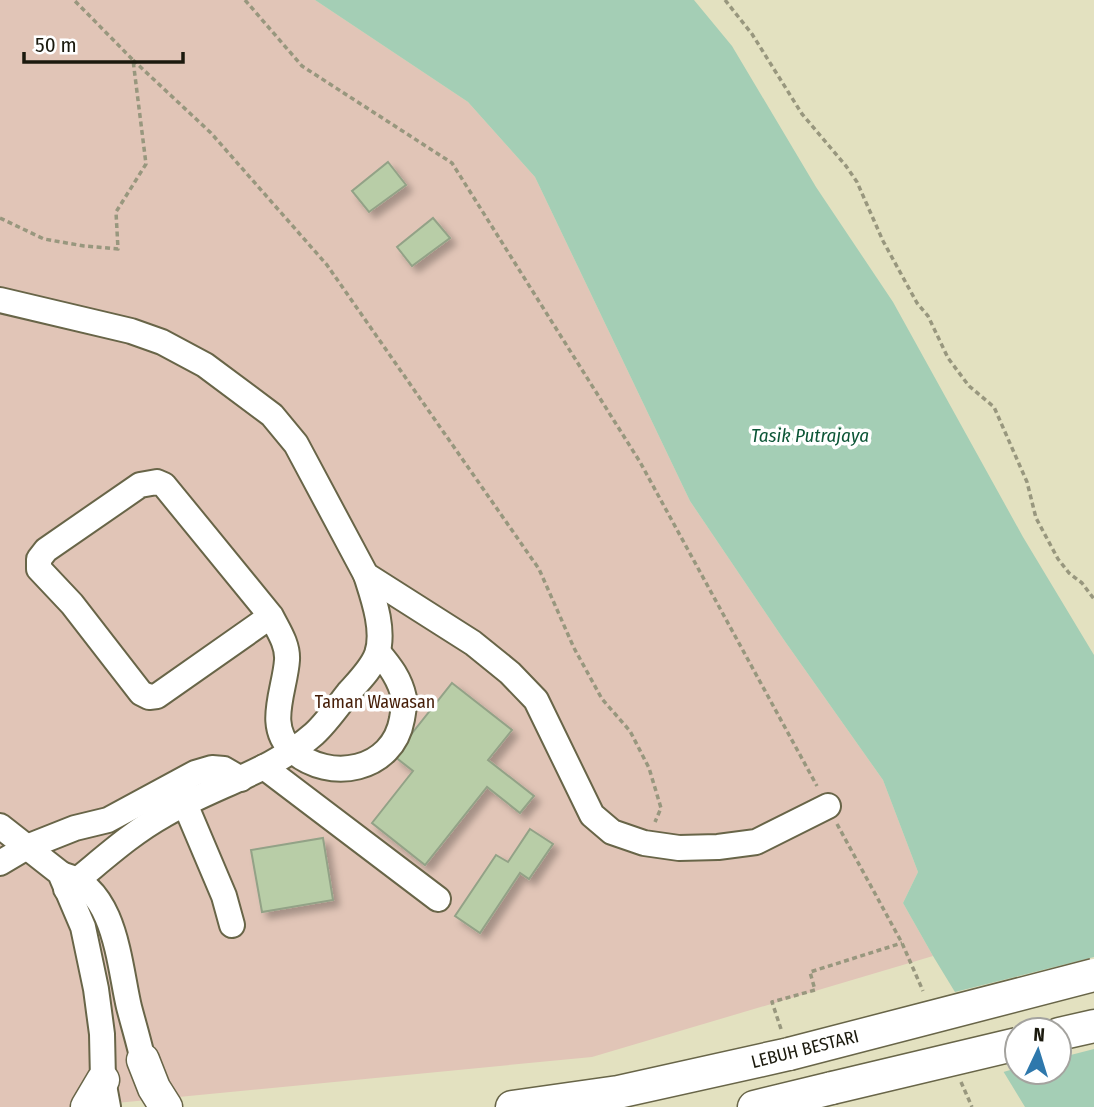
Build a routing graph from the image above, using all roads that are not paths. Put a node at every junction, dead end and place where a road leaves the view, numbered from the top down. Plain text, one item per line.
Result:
1 (0, 300) edge
2 (366, 575) junction
3 (271, 616) junction
4 (378, 652) junction
5 (292, 750) junction
6 (264, 767) junction
7 (241, 779) junction
8 (185, 804) junction
9 (828, 806) road end
10 (0, 826) edge
11 (27, 847) junction
12 (0, 863) edge
13 (68, 881) junction
14 (439, 899) dead end
15 (232, 925) dead end
16 (1094, 975) edge
17 (1094, 1026) edge
18 (1073, 1031) edge
19 (1003, 1047) edge
20 (143, 1060) junction
21 (106, 1093) edge
22 (87, 1107) edge
23 (151, 1107) edge
24 (166, 1107) edge
25 (512, 1107) edge
26 (754, 1107) edge

1 - 2 lane
2 - 4 lane
2 - 9 lane
3 - 3 lane
3 - 5 lane
4 - 5 lane
4 - 5 lane
5 - 6 lane
6 - 7 lane
6 - 14 lane
7 - 8 lane
7 - 11 lane
8 - 13 lane
8 - 15 lane
10 - 11 lane
11 - 12 lane
11 - 13 lane
13 - 20 lane
13 - 21 lane
16 - 25 main road, LEBUH BESTARI, bridge
17 - 18 main road
19 - 26 main road, bridge
20 - 23 lane
20 - 24 main road
21 - 22 main road

